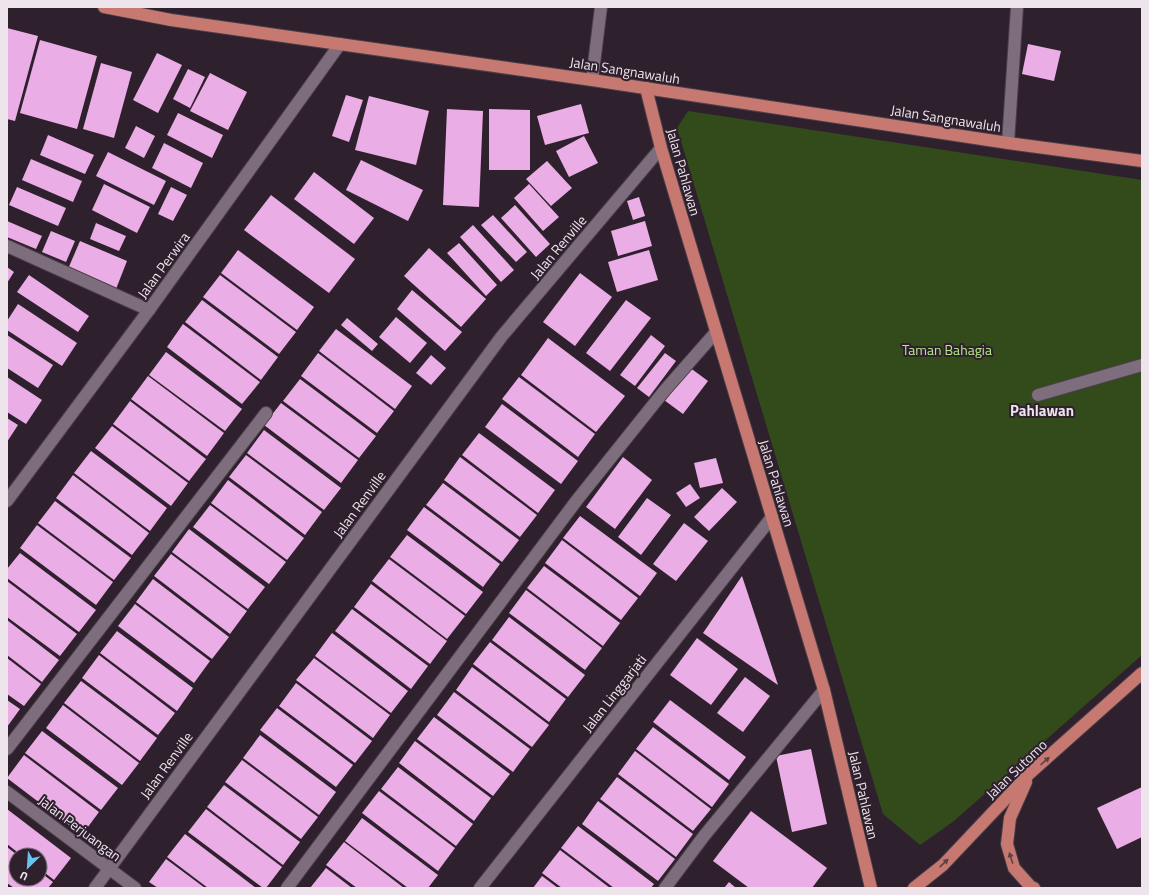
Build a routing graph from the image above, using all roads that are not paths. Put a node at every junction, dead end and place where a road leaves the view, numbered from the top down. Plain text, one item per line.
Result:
1 (104, 7) edge
2 (601, 7) edge
3 (1017, 7) edge
4 (340, 44) junction
5 (592, 80) junction
6 (646, 88) junction
7 (1008, 143) junction
8 (661, 148) junction
9 (1142, 161) edge
10 (7, 246) edge
11 (149, 310) junction
12 (716, 332) junction
13 (1142, 365) edge
14 (1038, 395) dead end
15 (266, 413) dead end
16 (7, 501) edge
17 (772, 517) junction
18 (1142, 673) edge
19 (824, 690) junction
20 (7, 749) edge
21 (1030, 774) junction
22 (7, 792) edge
23 (108, 868) junction
24 (95, 888) edge
25 (135, 888) edge
26 (287, 888) edge
27 (480, 888) edge
28 (665, 888) edge
29 (871, 888) edge
30 (914, 888) edge
31 (1034, 888) edge

1 - 4 main road, Jalan Sangnawaluh
2 - 5 street
3 - 7 street
4 - 5 main road, Jalan Sangnawaluh
4 - 11 street, Jalan Perwira
5 - 6 main road, Jalan Sangnawaluh
6 - 7 main road, Jalan Sangnawaluh
6 - 8 main road, Jalan Pahlawan
7 - 9 main road, Jalan Sangnawaluh
8 - 12 main road, Jalan Pahlawan
8 - 23 street, Jalan Renville
10 - 11 street
11 - 16 street, Jalan Perwira
12 - 17 main road, Jalan Pahlawan
12 - 26 street
13 - 14 street
15 - 20 street
17 - 19 main road, Jalan Pahlawan
17 - 27 street, Jalan Linggarjati
21 -> 18 main road, Jalan Sutomo
19 - 28 street
19 - 29 main road, Jalan Pahlawan
30 -> 21 main road, Jalan Sutomo
31 -> 21 main road
22 - 23 street, Jalan Perjuangan
23 - 24 street, Jalan Renville
23 - 25 street, Jalan Perjuangan

